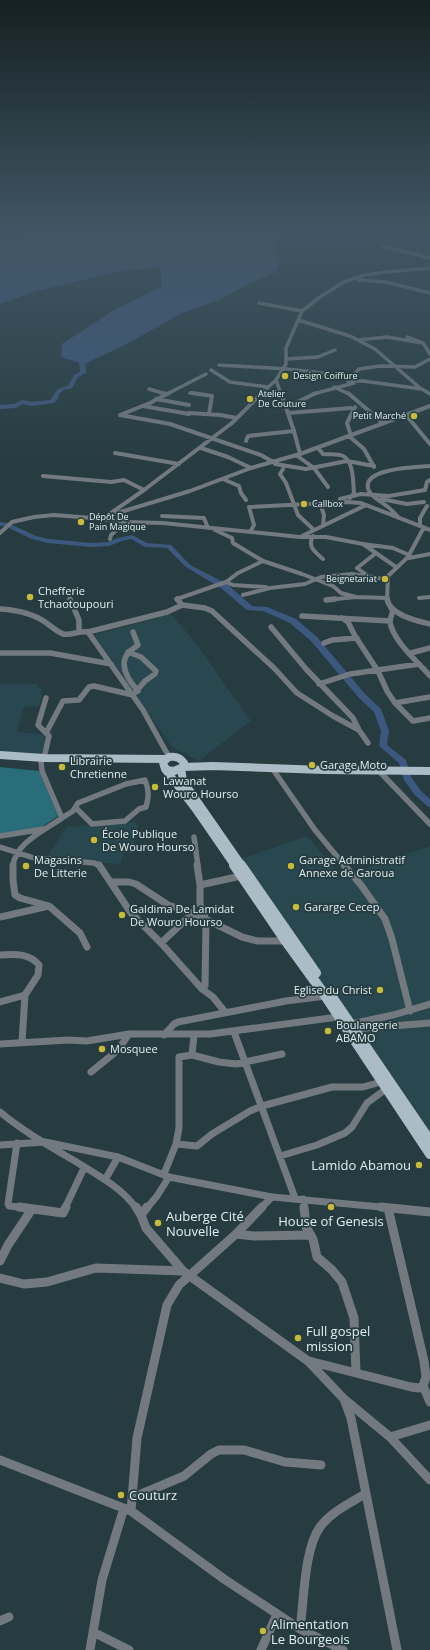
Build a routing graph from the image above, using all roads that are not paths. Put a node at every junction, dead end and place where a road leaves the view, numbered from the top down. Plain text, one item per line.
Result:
1 (302, 311) edge
2 (298, 320) junction
3 (407, 337) dead end
4 (358, 340) junction
5 (423, 343) junction
6 (335, 350) dead end
7 (430, 354) edge
8 (287, 359) junction
9 (430, 359) edge
10 (219, 365) dead end
11 (395, 367) junction
12 (284, 369) junction
13 (211, 370) dead end
14 (206, 374) dead end
15 (276, 380) junction
16 (348, 381) junction
17 (363, 381) junction
18 (268, 387) junction
19 (334, 387) junction
20 (150, 389) dead end
21 (430, 389) edge
22 (423, 390) junction
23 (166, 394) junction
24 (190, 394) dead end
25 (430, 394) edge
26 (156, 399) junction
27 (189, 405) dead end
28 (143, 406) junction
29 (430, 406) edge
30 (287, 407) junction
31 (288, 413) junction
32 (209, 414) junction
33 (406, 415) junction
34 (237, 418) junction
35 (384, 423) junction
36 (294, 431) junction
37 (350, 436) junction
38 (430, 436) edge
39 (424, 437) junction
40 (210, 439) junction
41 (246, 441) dead end
42 (430, 444) edge
43 (201, 448) junction
44 (318, 448) junction
45 (115, 453) dead end
46 (298, 455) junction
47 (347, 461) junction
48 (274, 463) junction
49 (180, 464) junction
50 (374, 466) junction
51 (430, 466) edge
52 (251, 468) junction
53 (314, 468) junction
54 (283, 469) dead end
55 (375, 474) junction
56 (43, 476) dead end
57 (223, 479) junction
58 (430, 480) edge
59 (328, 487) dead end
60 (144, 490) junction
61 (424, 490) junction
62 (370, 494) junction
63 (350, 497) junction
64 (375, 497) junction
65 (246, 500) dead end
66 (336, 500) dead end
67 (328, 502) junction
68 (424, 502) junction
69 (320, 503) junction
70 (294, 504) junction
71 (363, 504) junction
72 (429, 506) edge
73 (322, 510) junction
74 (106, 516) junction
75 (162, 516) dead end
76 (96, 518) junction
77 (399, 518) junction
78 (125, 522) junction
79 (323, 526) junction
80 (210, 528) junction
81 (422, 528) junction
82 (430, 529) edge
83 (314, 530) junction
84 (250, 532) junction
85 (0, 533) edge
86 (313, 536) junction
87 (300, 537) junction
88 (110, 539) dead end
89 (363, 544) junction
90 (376, 553) junction
91 (430, 554) edge
92 (409, 557) junction
93 (323, 559) dead end
94 (263, 561) junction
95 (396, 567) junction
96 (370, 577) junction
97 (313, 580) junction
98 (388, 580) junction
99 (226, 582) junction
100 (288, 586) junction
101 (242, 595) dead end
102 (356, 597) junction
103 (430, 597) edge
104 (388, 598) junction
105 (419, 598) dead end
106 (70, 599) dead end
107 (326, 600) dead end
108 (182, 605) junction
109 (391, 608) junction
110 (0, 609) edge
111 (302, 616) dead end
112 (342, 618) junction
113 (390, 620) junction
114 (430, 624) edge
115 (272, 627) dead end
116 (79, 631) junction
117 (88, 632) junction
118 (133, 632) dead end
119 (357, 638) junction
120 (324, 643) dead end
121 (430, 648) edge
122 (128, 652) junction
123 (0, 653) edge
124 (411, 653) junction
125 (111, 664) junction
126 (419, 664) junction
127 (378, 671) junction
128 (430, 676) edge
129 (319, 684) junction
130 (138, 691) junction
131 (133, 695) junction
132 (430, 697) edge
133 (46, 698) dead end
134 (395, 703) junction
135 (430, 718) edge
136 (359, 730) junction
137 (46, 733) junction
138 (368, 743) dead end
139 (0, 755) edge
140 (0, 759) edge
141 (42, 760) junction
142 (166, 763) junction
143 (182, 765) junction
144 (272, 768) junction
145 (379, 771) junction
146 (430, 771) edge
147 (76, 808) junction
148 (62, 818) junction
149 (430, 824) edge
150 (44, 829) junction
151 (0, 836) edge
152 (194, 837) dead end
153 (0, 847) edge
154 (15, 854) junction
155 (241, 876) junction
156 (112, 882) junction
157 (200, 885) junction
158 (50, 906) junction
159 (193, 913) junction
160 (0, 917) edge
161 (206, 920) junction
162 (285, 941) junction
163 (161, 943) junction
164 (87, 947) dead end
165 (0, 955) edge
166 (202, 989) junction
167 (25, 995) junction
168 (326, 996) junction
169 (0, 1002) edge
170 (430, 1004) edge
171 (410, 1011) junction
172 (225, 1012) junction
173 (338, 1017) junction
174 (430, 1023) edge
175 (352, 1026) junction
176 (234, 1032) junction
177 (129, 1034) junction
178 (164, 1035) junction
179 (194, 1035) junction
180 (22, 1042) junction
181 (0, 1044) edge
182 (282, 1054) dead end
183 (192, 1055) junction
184 (245, 1063) junction
185 (91, 1072) dead end
186 (384, 1086) junction
187 (262, 1106) junction
188 (0, 1112) edge
189 (430, 1141) edge
190 (45, 1142) junction
191 (17, 1143) junction
192 (176, 1144) junction
193 (0, 1145) edge
194 (430, 1154) edge
195 (280, 1156) junction
196 (118, 1157) junction
197 (84, 1168) junction
198 (167, 1175) junction
199 (105, 1180) junction
200 (272, 1197) junction
201 (299, 1199) junction
202 (388, 1208) junction
203 (32, 1209) junction
204 (430, 1212) edge
205 (141, 1215) junction
206 (236, 1234) junction
207 (310, 1235) junction
208 (4, 1245) edge
209 (0, 1261) edge
210 (187, 1274) junction
211 (0, 1278) edge
212 (308, 1361) junction
213 (356, 1373) junction
214 (424, 1386) junction
215 (344, 1399) junction
216 (430, 1402) edge
217 (430, 1425) edge
218 (390, 1437) junction
219 (0, 1460) edge
220 (321, 1465) dead end
221 (430, 1480) edge
222 (365, 1494) junction
223 (132, 1498) junction
224 (128, 1510) junction
225 (277, 1614) junction
226 (300, 1629) junction
227 (93, 1632) junction
228 (90, 1650) edge
229 (129, 1650) edge
230 (261, 1650) edge
231 (343, 1650) edge
232 (398, 1650) edge

1 - 2 street
2 - 4 street
2 - 8 street
3 - 5 street
4 - 5 street
4 - 11 street
5 - 7 street
6 - 8 street
8 - 12 street
9 - 11 street
10 - 12 street
11 - 16 street
11 - 22 street
12 - 15 street
12 - 16 street
13 - 18 street
14 - 23 street
15 - 18 street
15 - 30 street
16 - 17 street
17 - 19 street
17 - 22 street
18 - 34 street
19 - 30 street
19 - 35 street
20 - 23 street
21 - 22 street
22 - 25 street
23 - 26 street
24 - 32 street
26 - 27 street
26 - 28 street
28 - 32 street
28 - 40 street
29 - 33 street
30 - 31 street
31 - 36 street
31 - 37 street
32 - 34 street
33 - 35 street
33 - 39 street
34 - 40 street
35 - 37 street
36 - 41 street
36 - 46 street
37 - 44 street
37 - 50 street
38 - 39 street
39 - 42 street
40 - 43 street
40 - 48 street
43 - 49 street
43 - 52 street
44 - 46 street
44 - 47 street
45 - 49 street
46 - 48 street
46 - 53 street
47 - 50 street
47 - 53 street
47 - 63 street
48 - 52 street
48 - 53 street
49 - 60 street
50 - 55 street
51 - 55 street
52 - 57 street
53 - 59 street
54 - 70 street
55 - 62 street
56 - 60 street
57 - 65 street
57 - 74 street
58 - 61 street
60 - 74 street
61 - 62 street
61 - 68 street
62 - 63 street
62 - 64 street
63 - 66 street
63 - 71 street
64 - 68 street
64 - 77 street
67 - 69 street
67 - 71 street
67 - 73 street
68 - 72 street
69 - 70 street
69 - 73 street
70 - 83 street
70 - 84 street
71 - 77 street
71 - 79 street
72 - 81 street
73 - 79 street
74 - 76 street
75 - 80 street
76 - 78 street
76 - 85 street
77 - 81 street
78 - 80 street
78 - 88 street
79 - 83 street
80 - 84 street
80 - 94 street
81 - 82 street
81 - 92 street
83 - 87 street
84 - 87 street
86 - 87 street
86 - 89 street
86 - 93 street
89 - 90 street
89 - 92 street
90 - 95 street
90 - 96 street
91 - 92 street
92 - 95 street
94 - 97 street
94 - 99 street
95 - 98 street
96 - 97 street
96 - 98 street
97 - 100 street
97 - 102 street
98 - 104 street
99 - 100 street
99 - 108 street
100 - 101 street
102 - 104 street
102 - 107 street
103 - 105 street
104 - 109 street
106 - 116 street
108 - 117 street
108 - 136 street
109 - 113 street
109 - 114 street
110 - 116 street
111 - 112 street
112 - 113 street
112 - 119 street
113 - 124 street
115 - 129 street
116 - 117 street
117 - 125 street
118 - 122 street
119 - 120 street
119 - 127 street
121 - 124 street
122 - 130 street
122 - 130 street
123 - 125 street
124 - 126 street
125 - 131 street
126 - 127 street
126 - 128 street
127 - 129 street
127 - 134 street
129 - 136 street
130 - 131 street
131 - 137 street
131 - 142 street
132 - 134 street
133 - 137 street
134 - 135 street
136 - 138 street
137 - 141 street
139 - 141 main road
140 - 141 main road
141 - 142 main road
141 - 148 street
142 - 143 main road
142 - 143 main road
142 - 155 main road
143 - 144 main road
143 - 175 main road
144 - 145 main road
144 - 171 street
145 - 146 main road
145 - 149 street
147 - 147 street
147 - 148 street
148 - 150 street
150 - 151 street
150 - 154 street
152 - 157 street
153 - 154 street
154 - 156 street
154 - 158 street
155 - 157 street
155 - 162 main road
156 - 159 street
156 - 163 street
157 - 161 street
158 - 160 street
158 - 164 street
159 - 161 street
159 - 163 street
161 - 162 street
161 - 166 street
162 - 168 main road
163 - 166 street
165 - 167 street
166 - 172 street
167 - 169 street
167 - 180 street
168 - 172 street
168 - 173 main road
170 - 171 street
171 - 175 street
172 - 178 street
173 - 176 street
173 - 186 main road
174 - 175 street
175 - 189 main road
176 - 179 street
176 - 184 street
177 - 178 street
177 - 180 street
177 - 185 street
178 - 179 street
179 - 183 street
180 - 181 street
182 - 184 street
183 - 184 street
183 - 192 street
184 - 187 street
186 - 187 street
186 - 194 main road
186 - 195 street
187 - 192 street
187 - 195 street
188 - 190 street
190 - 191 street
190 - 196 street
190 - 197 street
191 - 193 street
191 - 203 street
192 - 198 street
195 - 201 street
196 - 198 street
196 - 199 street
197 - 199 street
197 - 203 street
198 - 200 street
198 - 205 street
199 - 205 street
200 - 201 street
200 - 206 street
201 - 202 street
201 - 207 street
202 - 204 street
202 - 214 street
203 - 208 street
205 - 210 street
206 - 207 street
206 - 210 street
207 - 213 street
208 - 209 street
210 - 211 street
210 - 212 street
210 - 223 street
212 - 213 street
212 - 215 street
213 - 214 street
214 - 216 street
215 - 218 street
215 - 222 street
217 - 218 street
218 - 221 street
219 - 224 street
220 - 223 street
222 - 226 street
222 - 232 street
223 - 224 street
224 - 225 street
224 - 227 street
225 - 226 street
225 - 230 street
226 - 231 street
227 - 228 street
227 - 229 street

